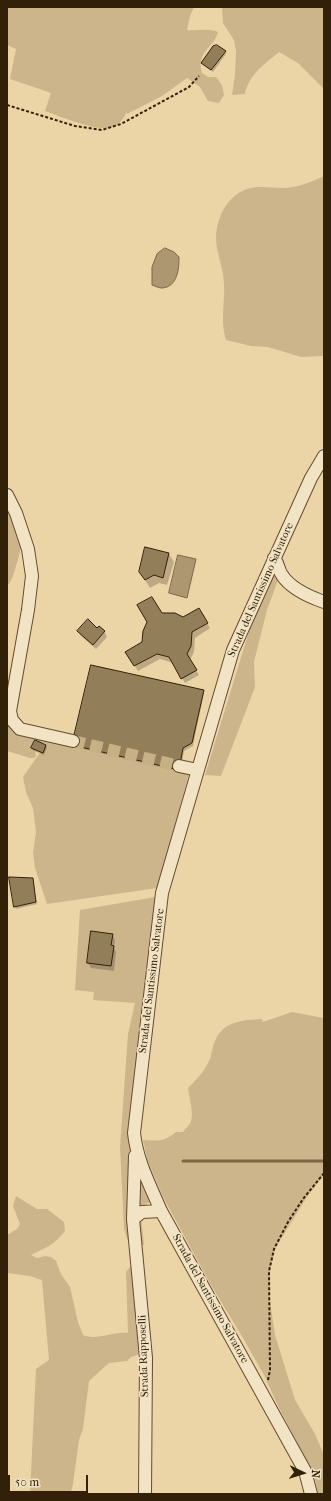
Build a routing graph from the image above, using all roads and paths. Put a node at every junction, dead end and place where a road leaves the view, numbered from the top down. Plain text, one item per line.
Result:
1 (199, 76) dead end
2 (7, 105) edge
3 (324, 456) edge
4 (7, 495) edge
5 (274, 558) junction
6 (324, 602) edge
7 (12, 669) edge
8 (73, 741) tunnel mouth
9 (180, 766) tunnel mouth
10 (198, 770) junction
11 (136, 1148) junction
12 (324, 1173) edge
13 (161, 1210) junction
14 (133, 1219) junction
15 (259, 1388) junction
16 (145, 1494) edge
17 (311, 1494) edge

1 - 2 path
3 - 5 street, Strada del Santissimo Salvatore
4 - 7 street
5 - 6 street
5 - 10 street, Strada del Santissimo Salvatore
7 - 8 street
9 - 10 street
10 - 11 street, Strada del Santissimo Salvatore
11 - 13 street, Strada del Santissimo Salvatore
11 - 14 street, Strada Rapposelli
12 - 15 path
13 - 14 street
13 - 15 street, Strada del Santissimo Salvatore
14 - 16 street, Strada Rapposelli
15 - 17 street, Strada del Santissimo Salvatore

